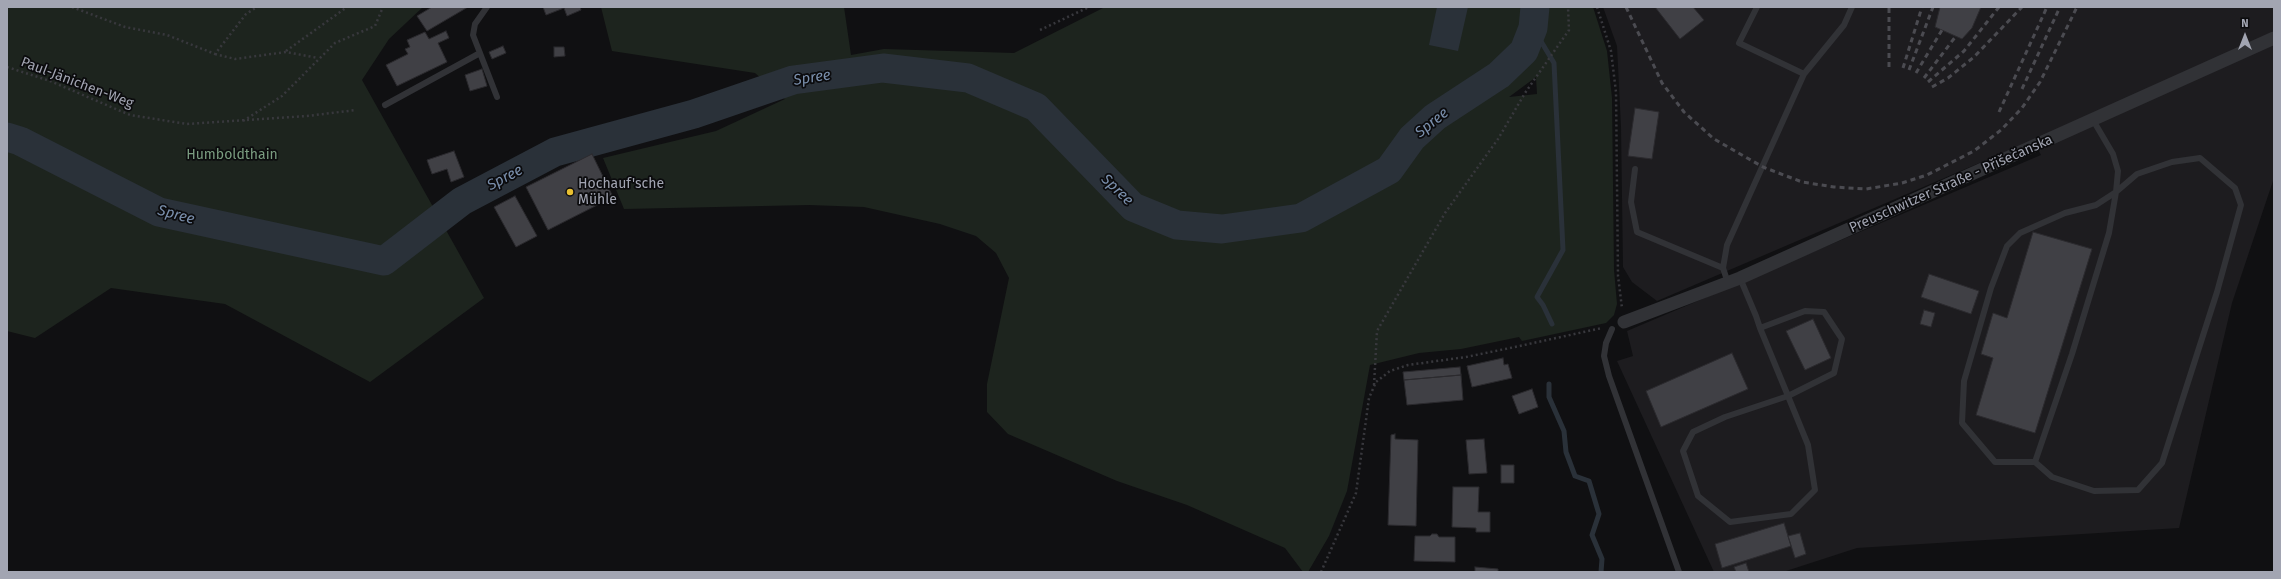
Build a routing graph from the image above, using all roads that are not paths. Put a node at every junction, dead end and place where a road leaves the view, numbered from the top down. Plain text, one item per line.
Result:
1 (487, 7) edge
2 (1757, 7) edge
3 (1852, 7) edge
4 (2274, 38) edge
5 (480, 53) junction
6 (1804, 74) junction
7 (497, 97) dead end
8 (385, 105) dead end
9 (2093, 120) junction
10 (1635, 169) dead end
11 (2116, 192) junction
12 (1723, 268) junction
13 (1734, 280) junction
14 (1624, 322) road end
15 (1760, 328) junction
16 (1612, 329) dead end
17 (1788, 396) junction
18 (2035, 462) junction
19 (1679, 572) edge

1 - 5 lane
2 - 6 lane
3 - 6 lane
4 - 9 street, Preuschwitzer Straße - Přišečanska
5 - 7 lane
5 - 8 lane
6 - 12 lane
9 - 11 lane
9 - 13 street, Preuschwitzer Straße - Přišečanska
10 - 12 lane
11 - 18 lane
11 - 18 lane
11 - 18 lane
12 - 13 lane
13 - 14 street, Preuschwitzer Straße - Přišečanska
13 - 15 lane
15 - 17 lane
15 - 17 lane
16 - 19 lane
17 - 17 lane

